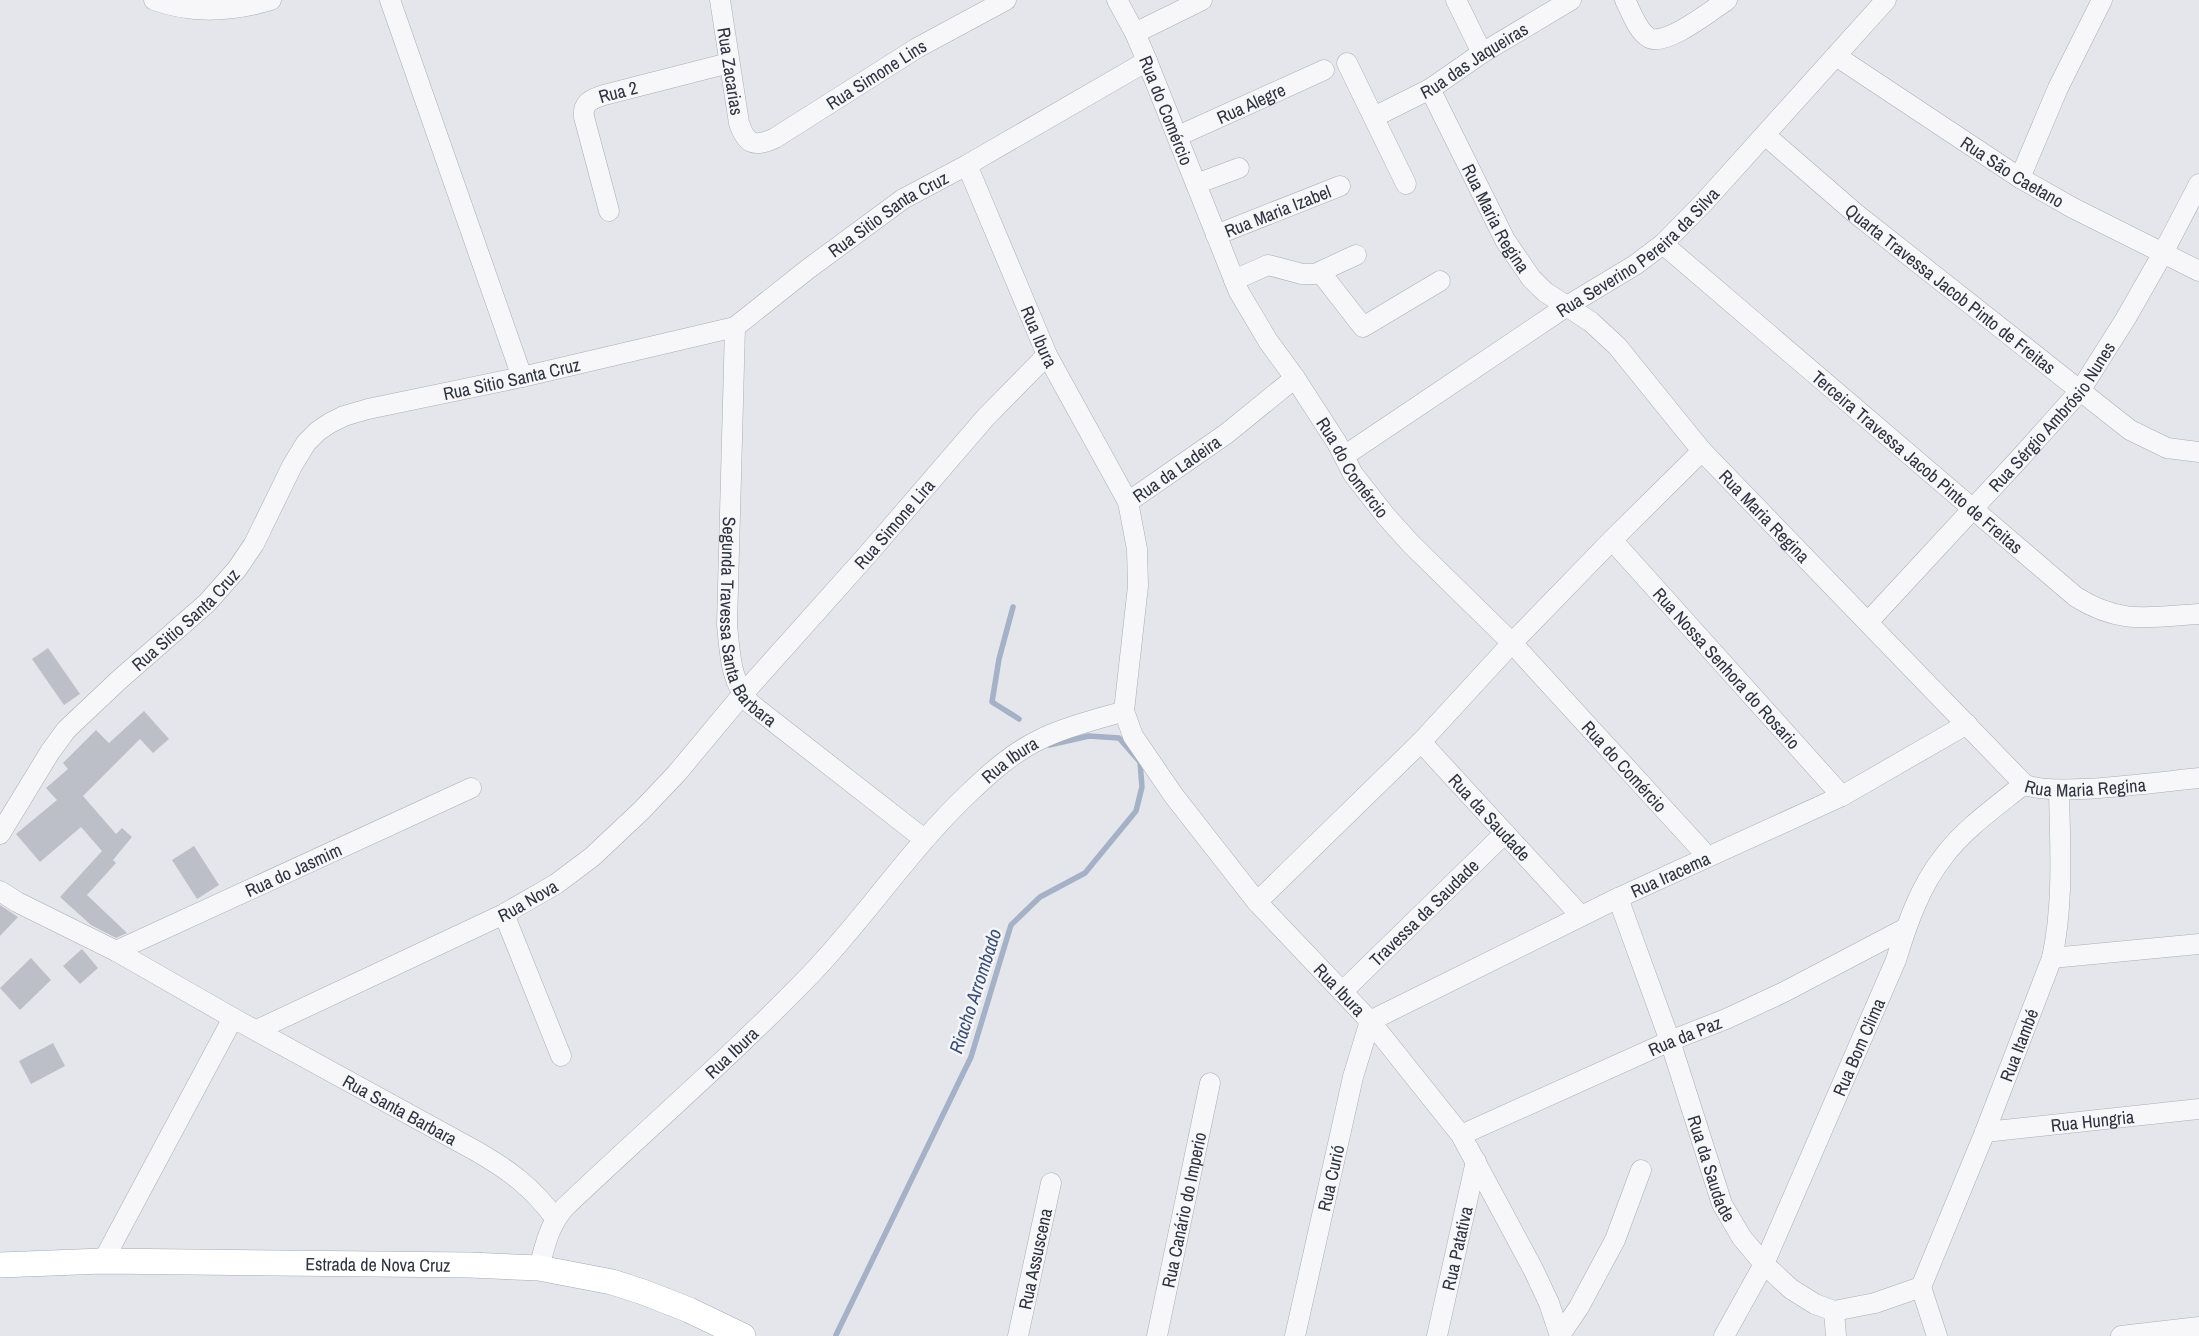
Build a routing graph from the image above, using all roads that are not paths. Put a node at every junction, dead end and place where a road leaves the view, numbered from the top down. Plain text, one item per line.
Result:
1 (154, 0) edge
2 (272, 0) edge
3 (390, 0) edge
4 (720, 0) edge
5 (1006, 0) edge
6 (1117, 0) edge
7 (1202, 0) edge
8 (1456, 0) edge
9 (1571, 0) edge
10 (1625, 0) edge
11 (1727, 0) edge
12 (1886, 0) edge
13 (2102, 0) edge
14 (1135, 33) junction
15 (1482, 53) junction
16 (1836, 56) junction
17 (1147, 61) junction
18 (729, 62) junction
19 (1347, 63) dead end
20 (1324, 70) dead end
21 (1430, 89) junction
22 (1374, 117) junction
23 (1765, 135) junction
24 (1178, 136) junction
25 (749, 142) joint
26 (967, 165) junction
27 (1239, 168) dead end
28 (2020, 178) junction
29 (1196, 184) junction
30 (1406, 184) dead end
31 (2199, 184) edge
32 (1340, 186) dead end
33 (609, 211) dead end
34 (1216, 235) junction
35 (1662, 244) junction
36 (2163, 253) junction
37 (1356, 254) dead end
38 (2199, 271) edge
39 (1321, 273) junction
40 (1234, 280) junction
41 (1440, 281) dead end
42 (1567, 306) junction
43 (735, 327) junction
44 (1047, 355) junction
45 (522, 377) junction
46 (1295, 378) junction
47 (2080, 391) junction
48 (1702, 451) junction
49 (2199, 452) edge
50 (1344, 456) junction
51 (1128, 502) junction
52 (1973, 509) junction
53 (1612, 540) junction
54 (2199, 614) edge
55 (1868, 622) junction
56 (1512, 643) junction
57 (742, 695) junction
58 (1124, 712) junction
59 (1967, 724) junction
60 (1421, 742) junction
61 (2199, 778) edge
62 (2024, 784) junction
63 (471, 788) dead end
64 (2060, 790) junction
65 (1842, 796) junction
66 (1505, 833) junction
67 (0, 834) edge
68 (924, 840) junction
69 (1707, 856) junction
70 (0, 891) edge
71 (1618, 898) junction
72 (1257, 902) junction
73 (504, 914) junction
74 (1581, 916) junction
75 (1906, 928) junction
76 (2199, 944) edge
77 (116, 951) junction
78 (2052, 958) junction
79 (1342, 992) junction
80 (233, 1018) junction
81 (1370, 1021) junction
82 (257, 1030) junction
83 (1670, 1041) junction
84 (561, 1056) dead end
85 (1210, 1083) dead end
86 (2199, 1109) edge
87 (1985, 1132) junction
88 (1461, 1135) junction
89 (1476, 1161) junction
90 (1641, 1170) dead end
91 (1051, 1183) dead end
92 (556, 1218) junction
93 (103, 1261) junction
94 (1764, 1264) junction
95 (0, 1265) edge
96 (540, 1268) junction
97 (1921, 1287) junction
98 (1834, 1311) junction
99 (2199, 1327) edge
100 (1560, 1335) edge
101 (744, 1336) edge
102 (1018, 1336) edge
103 (1157, 1336) edge
104 (1295, 1336) edge
105 (1437, 1336) edge
106 (1724, 1336) edge
107 (1836, 1336) edge
108 (1937, 1336) edge
109 (2121, 1336) edge

1 - 2 street
3 - 45 street
4 - 18 street, Rua Zacarias
5 - 25 street, Rua Simone Lins
6 - 14 street, Rua do Comércio
7 - 14 street
8 - 15 street
9 - 15 street, Rua das Jaqueiras
10 - 11 street
12 - 16 street, Rua Severino Pereira da Silva
13 - 28 street
14 - 17 street, Rua do Comércio
15 - 21 street, Rua das Jaqueiras
16 - 23 street, Rua Severino Pereira da Silva
16 - 28 street, Rua São Caetano
17 - 24 street, Rua do Comércio
17 - 26 street, Rua Sitio Santa Cruz
18 - 25 street, Rua Zacarias
18 - 33 street, Rua 2
19 - 22 street
20 - 24 street, Rua Alegre
21 - 22 street, Rua das Jaqueiras
21 - 42 street, Rua Maria Regina
22 - 30 street
23 - 35 street, Rua Severino Pereira da Silva
23 - 47 street, Quarta Travessa Jacob Pinto de Freitas
24 - 29 street, Rua do Comércio
26 - 43 street, Rua Sitio Santa Cruz
26 - 44 street, Rua Ibura
27 - 29 street
28 - 36 street, Rua São Caetano
29 - 34 street, Rua do Comércio
31 - 36 street, Rua Sérgio Ambrósio Nunes
32 - 34 street, Rua Maria Izabel
34 - 40 street, Rua do Comércio
35 - 42 street, Rua Severino Pereira da Silva
35 - 52 street, Terceira Travessa Jacob Pinto de Freitas
36 - 38 street, Rua São Caetano
36 - 47 street, Rua Sérgio Ambrósio Nunes
37 - 39 street
39 - 40 street
39 - 41 street
40 - 46 street, Rua do Comércio
42 - 48 street, Rua Maria Regina
42 - 50 street, Rua Severino Pereira da Silva
43 - 45 street, Rua Sitio Santa Cruz
43 - 57 street, Segunda Travessa Santa Barbara
44 - 51 street, Rua Ibura
44 - 57 street, Rua Simone Lira
45 - 67 street, Rua Sitio Santa Cruz
46 - 50 street, Rua do Comércio
46 - 51 street, Rua da Ladeira
47 - 49 street, Quarta Travessa Jacob Pinto de Freitas
47 - 52 street, Rua Sérgio Ambrósio Nunes
48 - 53 street
48 - 55 street, Rua Maria Regina
50 - 56 street, Rua do Comércio
51 - 58 street, Rua da Ladeira
52 - 54 street, Terceira Travessa Jacob Pinto de Freitas
52 - 55 street, Rua Sérgio Ambrósio Nunes
53 - 56 street
53 - 65 street, Rua Nossa Senhora do Rosario
55 - 59 street, Rua Maria Regina
56 - 60 street
56 - 69 street, Rua do Comércio
57 - 68 street, Segunda Travessa Santa Barbara
57 - 73 street, Rua Nova
58 - 68 street, Rua Ibura
58 - 72 street, Rua Ibura
59 - 62 street, Rua Maria Regina
59 - 65 street, Rua Iracema
60 - 66 street, Rua da Saudade
60 - 72 street
61 - 64 street, Rua Maria Regina
62 - 64 street, Rua Maria Regina
62 - 75 street, Rua Bom Clima
63 - 77 street, Rua do Jasmim
64 - 78 street, Rua Itambé
65 - 69 street, Rua Iracema
66 - 74 street, Rua da Saudade
66 - 79 street, Travessa da Saudade
68 - 92 street, Rua Ibura
69 - 71 street, Rua Iracema
70 - 77 street, Rua Santa Barbara
71 - 74 street, Rua Iracema
71 - 83 street, Rua da Saudade
72 - 79 street, Rua Ibura
73 - 82 street, Rua Nova
73 - 84 street
74 - 81 street, Rua Iracema
75 - 83 street, Rua da Paz
75 - 94 street, Rua Bom Clima
76 - 78 street
77 - 80 street, Rua Santa Barbara
78 - 87 street, Rua Itambé
79 - 81 street, Rua Ibura
80 - 82 street, Rua Santa Barbara
80 - 93 street
81 - 88 street, Rua Ibura
81 - 104 street, Rua Curió
82 - 92 street, Rua Santa Barbara
83 - 88 street, Rua da Paz
83 - 94 street, Rua da Saudade
85 - 103 street, Rua Canário do Imperio
86 - 87 street, Rua Hungria
87 - 97 street, Rua Itambé
88 - 89 street, Rua Ibura
89 - 100 street
89 - 105 street, Rua Patativa
90 - 100 street
91 - 102 street, Rua Assuscena
92 - 96 street, Rua Ibura
93 - 95 main road, Estrada de Nova Cruz
93 - 96 main road, Estrada de Nova Cruz
94 - 98 street, Rua da Saudade
94 - 106 street, Rua Bom Clima
96 - 101 main road, Estrada de Nova Cruz
97 - 98 street
97 - 108 street
98 - 107 street
99 - 109 street

